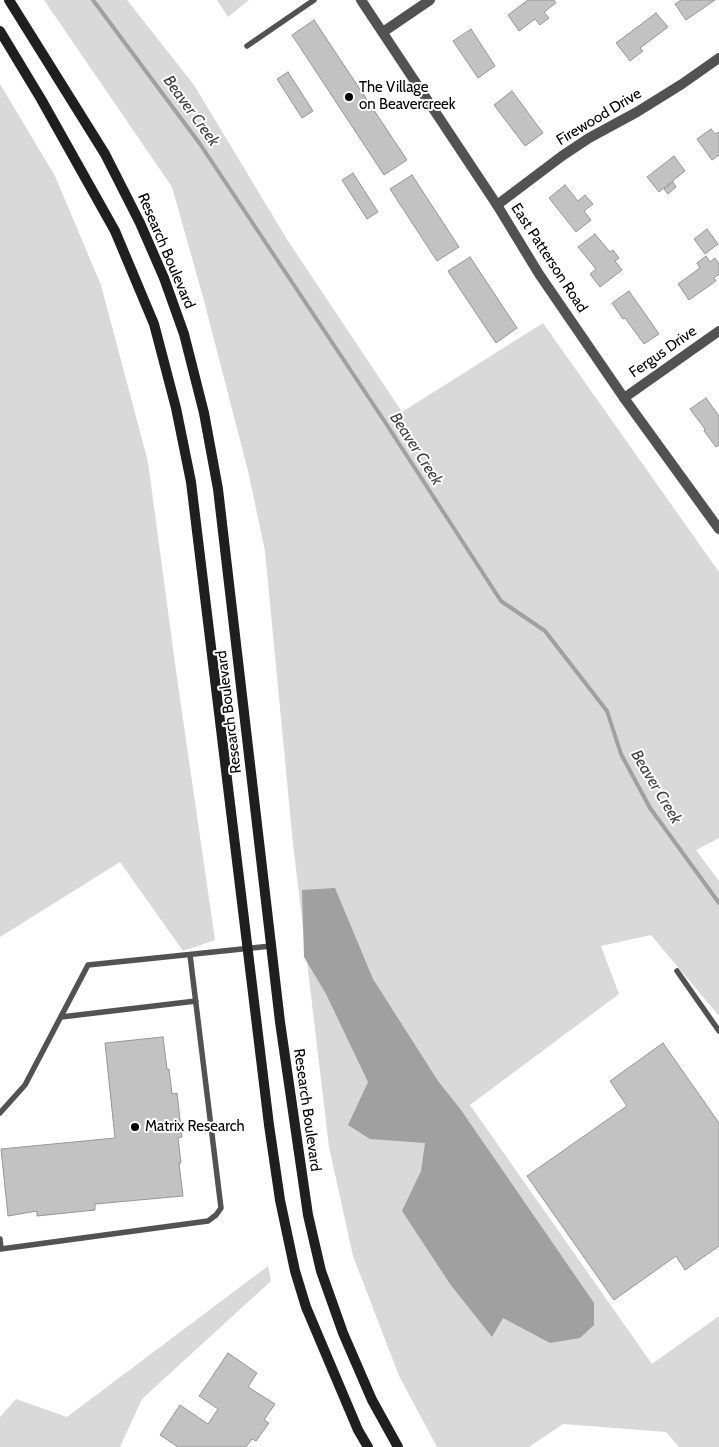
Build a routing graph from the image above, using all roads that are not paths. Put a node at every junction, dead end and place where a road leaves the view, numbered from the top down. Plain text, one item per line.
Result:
1 (9, 0) edge
2 (314, 0) edge
3 (361, 0) edge
4 (430, 0) edge
5 (0, 31) edge
6 (383, 32) junction
7 (246, 46) dead end
8 (719, 58) edge
9 (497, 205) junction
10 (719, 331) edge
11 (624, 398) junction
12 (719, 529) edge
13 (271, 946) junction
14 (247, 949) junction
15 (190, 955) junction
16 (677, 971) dead end
17 (196, 1001) junction
18 (61, 1017) junction
19 (719, 1031) edge
20 (0, 1113) edge
21 (0, 1238) edge
22 (368, 1447) edge
23 (398, 1447) edge

1 - 13 main road, Research Boulevard
2 - 7 lane
3 - 6 street, East Patterson Road
4 - 6 street
5 - 14 main road, Research Boulevard
6 - 9 street, East Patterson Road
8 - 9 street, Firewood Drive
9 - 11 street, East Patterson Road
10 - 11 street, Fergus Drive
11 - 12 street, East Patterson Road
13 - 14 lane
13 - 23 main road, Research Boulevard
14 - 15 lane
14 - 22 main road, Research Boulevard
15 - 17 lane
15 - 18 lane
16 - 19 lane
17 - 18 lane
17 - 21 lane
18 - 20 lane

